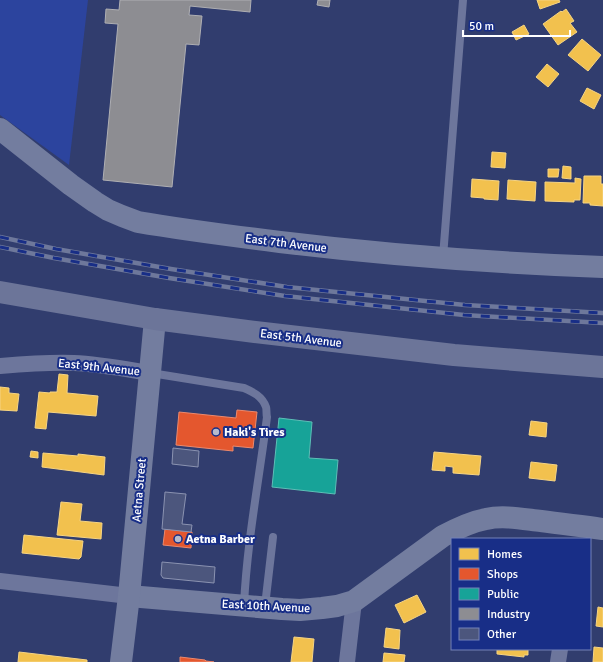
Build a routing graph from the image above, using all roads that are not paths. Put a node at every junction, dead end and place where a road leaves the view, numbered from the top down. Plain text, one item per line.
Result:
1 (464, 0) edge
2 (0, 128) edge
3 (443, 258) junction
4 (603, 266) edge
5 (0, 292) edge
6 (155, 318) junction
7 (0, 366) edge
8 (603, 367) edge
9 (150, 373) junction
10 (603, 529) edge
11 (571, 532) edge
12 (273, 537) dead end
13 (0, 581) edge
14 (129, 596) junction
15 (354, 601) junction
16 (254, 607) junction
17 (560, 650) edge
18 (121, 662) edge
19 (347, 662) edge
20 (558, 662) edge

1 - 3 lane
2 - 3 street, East 7th Avenue
3 - 4 street, East 7th Avenue
5 - 6 main road, East 5th Avenue
6 - 8 main road, East 5th Avenue
6 - 9 street, Aetna Street
7 - 9 street, East 9th Avenue
9 - 14 street, Aetna Street
9 - 16 lane
10 - 11 street, East 10th Avenue
11 - 15 street, East 10th Avenue
12 - 16 lane
13 - 14 street, East 10th Avenue
14 - 16 street, East 10th Avenue
14 - 18 street, Aetna Street
15 - 16 street, East 10th Avenue
15 - 19 street
17 - 20 street

